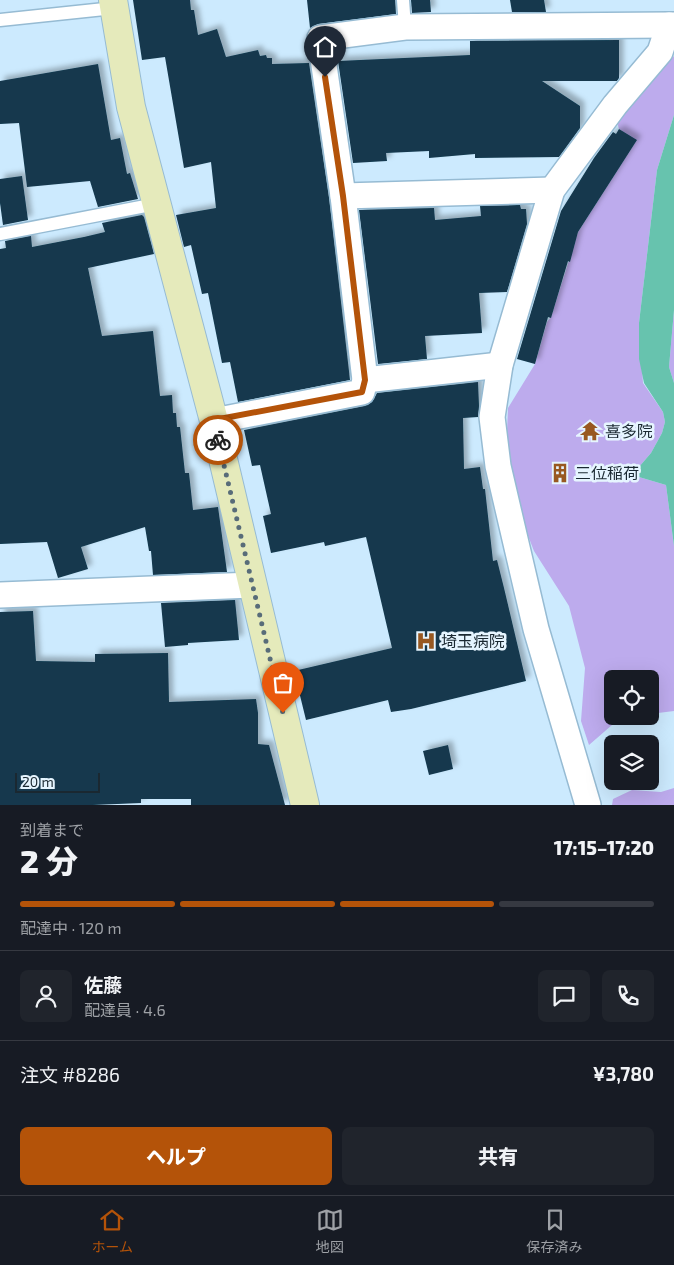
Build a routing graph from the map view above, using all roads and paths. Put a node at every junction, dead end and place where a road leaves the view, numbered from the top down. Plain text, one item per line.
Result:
1 (403, 0) edge
2 (114, 4) edge
3 (0, 20) edge
4 (671, 25) edge
5 (405, 28) junction
6 (552, 190) junction
7 (343, 196) junction
8 (156, 204) junction
9 (0, 234) edge
10 (500, 365) junction
11 (365, 380) junction
12 (214, 420) junction
13 (252, 585) junction
14 (0, 595) edge
15 (305, 805) edge
16 (588, 805) edge

1 - 5 lane
2 - 3 lane
2 - 8 street
4 - 5 street
4 - 6 street
5 - 7 street
6 - 7 street
6 - 10 street
7 - 11 street
8 - 9 lane
8 - 12 street
10 - 11 street
10 - 16 street
11 - 12 street
12 - 13 street
13 - 14 street
13 - 15 street

